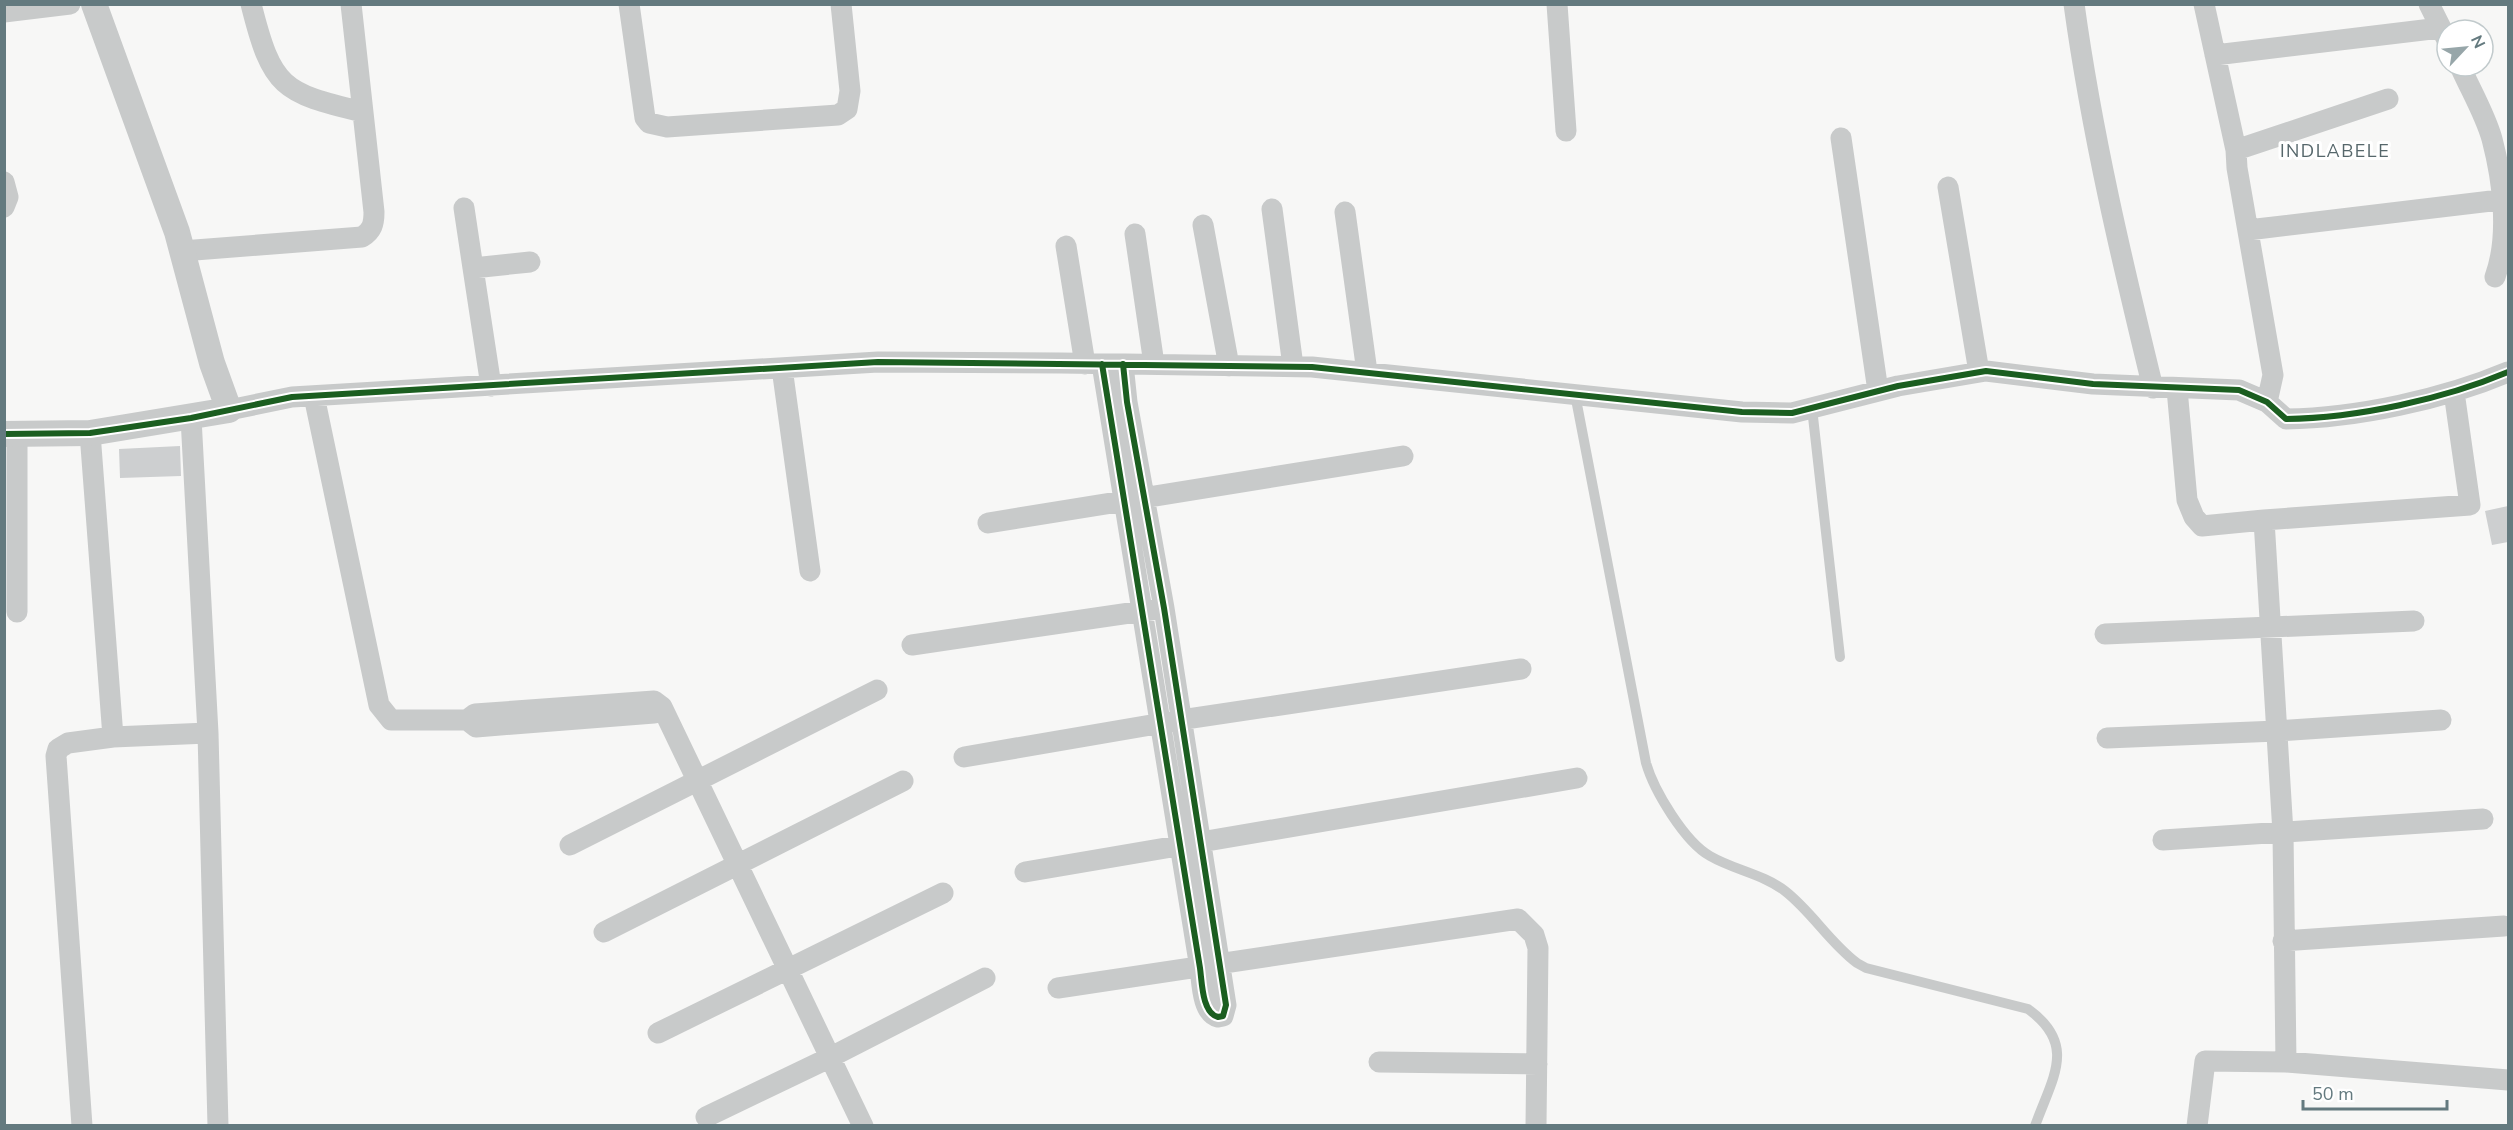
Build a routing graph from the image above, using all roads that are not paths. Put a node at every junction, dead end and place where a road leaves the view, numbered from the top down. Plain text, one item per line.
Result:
1 (70, 4) edge
2 (94, 4) edge
3 (251, 4) edge
4 (351, 4) edge
5 (629, 4) edge
6 (841, 4) edge
7 (1557, 4) edge
8 (2074, 4) edge
9 (2204, 4) edge
10 (2429, 4) edge
11 (4, 12) edge
12 (2436, 18) edge
13 (2435, 35) edge
14 (2215, 55) junction
15 (2465, 78) edge
16 (2388, 99) dead end
17 (363, 112) junction
18 (1566, 131) dead end
19 (1841, 138) dead end
20 (2236, 150) junction
21 (4, 182) edge
22 (1948, 187) dead end
23 (2505, 200) edge
24 (4, 207) edge
25 (464, 208) dead end
26 (1272, 209) dead end
27 (1345, 212) dead end
28 (1203, 225) dead end
29 (2248, 230) junction
30 (1135, 234) dead end
31 (1066, 246) dead end
32 (182, 251) junction
33 (531, 261) dead end
34 (473, 268) junction
35 (2495, 277) dead end
36 (1093, 364) junction
37 (1123, 364) junction
38 (1154, 364) junction
39 (1229, 366) junction
40 (1293, 366) junction
41 (782, 368) junction
42 (1367, 372) junction
43 (1979, 372) junction
44 (2508, 372) edge
45 (491, 386) junction
46 (2153, 388) junction
47 (2177, 389) junction
48 (1878, 391) junction
49 (2454, 392) junction
50 (1575, 394) junction
51 (314, 396) junction
52 (2267, 402) junction
53 (1812, 408) junction
54 (229, 410) junction
55 (191, 418) junction
56 (90, 433) junction
57 (11, 434) edge
58 (1402, 456) dead end
59 (1135, 501) junction
60 (2265, 520) junction
61 (988, 523) dead end
62 (810, 572) dead end
63 (1164, 608) junction
64 (1143, 611) junction
65 (17, 612) dead end
66 (2414, 621) dead end
67 (2271, 625) junction
68 (2105, 634) dead end
69 (912, 645) dead end
70 (1840, 657) dead end
71 (1521, 669) dead end
72 (877, 690) dead end
73 (2441, 720) dead end
74 (1171, 722) junction
75 (2277, 731) junction
76 (208, 733) junction
77 (113, 737) junction
78 (2107, 738) dead end
79 (964, 757) dead end
80 (1577, 778) dead end
81 (696, 780) junction
82 (903, 782) dead end
83 (2482, 819) dead end
84 (2283, 833) junction
85 (2163, 840) dead end
86 (1190, 842) junction
87 (570, 845) dead end
88 (737, 866) junction
89 (1025, 872) dead end
90 (943, 893) dead end
91 (2504, 926) dead end
92 (604, 932) dead end
93 (2283, 941) junction
94 (1209, 966) junction
95 (786, 969) junction
96 (986, 978) dead end
97 (1058, 988) dead end
98 (658, 1033) dead end
99 (830, 1058) junction
100 (1379, 1062) dead end
101 (2286, 1062) junction
102 (1537, 1064) junction
103 (2508, 1080) edge
104 (706, 1117) dead end
105 (82, 1125) edge
106 (218, 1125) edge
107 (863, 1125) edge
108 (1536, 1125) edge
109 (2035, 1125) edge
110 (2197, 1125) edge

1 - 11 street
2 - 32 street
3 - 17 street
4 - 17 street
5 - 6 street
7 - 18 street
8 - 46 street
9 - 14 street
10 - 12 street
13 - 14 street
14 - 20 street
15 - 23 street
16 - 20 street
17 - 32 street
19 - 48 street
20 - 29 street
21 - 24 street
22 - 43 street
23 - 29 street
23 - 35 street
25 - 34 street
26 - 40 street
27 - 42 street
28 - 39 street
29 - 52 street
30 - 38 street
31 - 36 street
32 - 54 street
33 - 34 street
34 - 45 street
36 - 37 street
36 - 41 street
36 - 59 street
37 - 38 street
37 - 59 street
38 - 39 street
39 - 40 street
40 - 42 street
41 - 45 street
41 - 62 street
42 - 50 street
43 - 46 street
43 - 48 street
44 - 49 street
45 - 51 street
46 - 47 street
47 - 52 street
47 - 60 street
48 - 53 street
49 - 52 street
49 - 60 street
50 - 53 street
50 - 109 lane
51 - 54 street
51 - 81 street
53 - 70 lane
54 - 55 street
55 - 56 street
55 - 76 street
56 - 57 street
56 - 77 street
57 - 65 street
58 - 59 street
59 - 61 street
59 - 63 street
59 - 64 street
60 - 67 street
63 - 64 street
63 - 74 street
64 - 69 street
64 - 74 street
66 - 67 street
67 - 68 street
67 - 75 street
71 - 74 street
72 - 81 street
73 - 75 street
74 - 79 street
74 - 86 street
75 - 78 street
75 - 84 street
76 - 77 street
76 - 106 street
77 - 105 street
80 - 86 street
81 - 87 street
81 - 88 street
82 - 88 street
83 - 84 street
84 - 85 street
84 - 93 street
86 - 89 street
86 - 94 street
88 - 92 street
88 - 95 street
90 - 95 street
91 - 93 street
93 - 101 street
94 - 97 street
94 - 102 street
95 - 98 street
95 - 99 street
96 - 99 street
99 - 104 street
99 - 107 street
100 - 102 street
101 - 103 street
101 - 110 street
102 - 108 street

